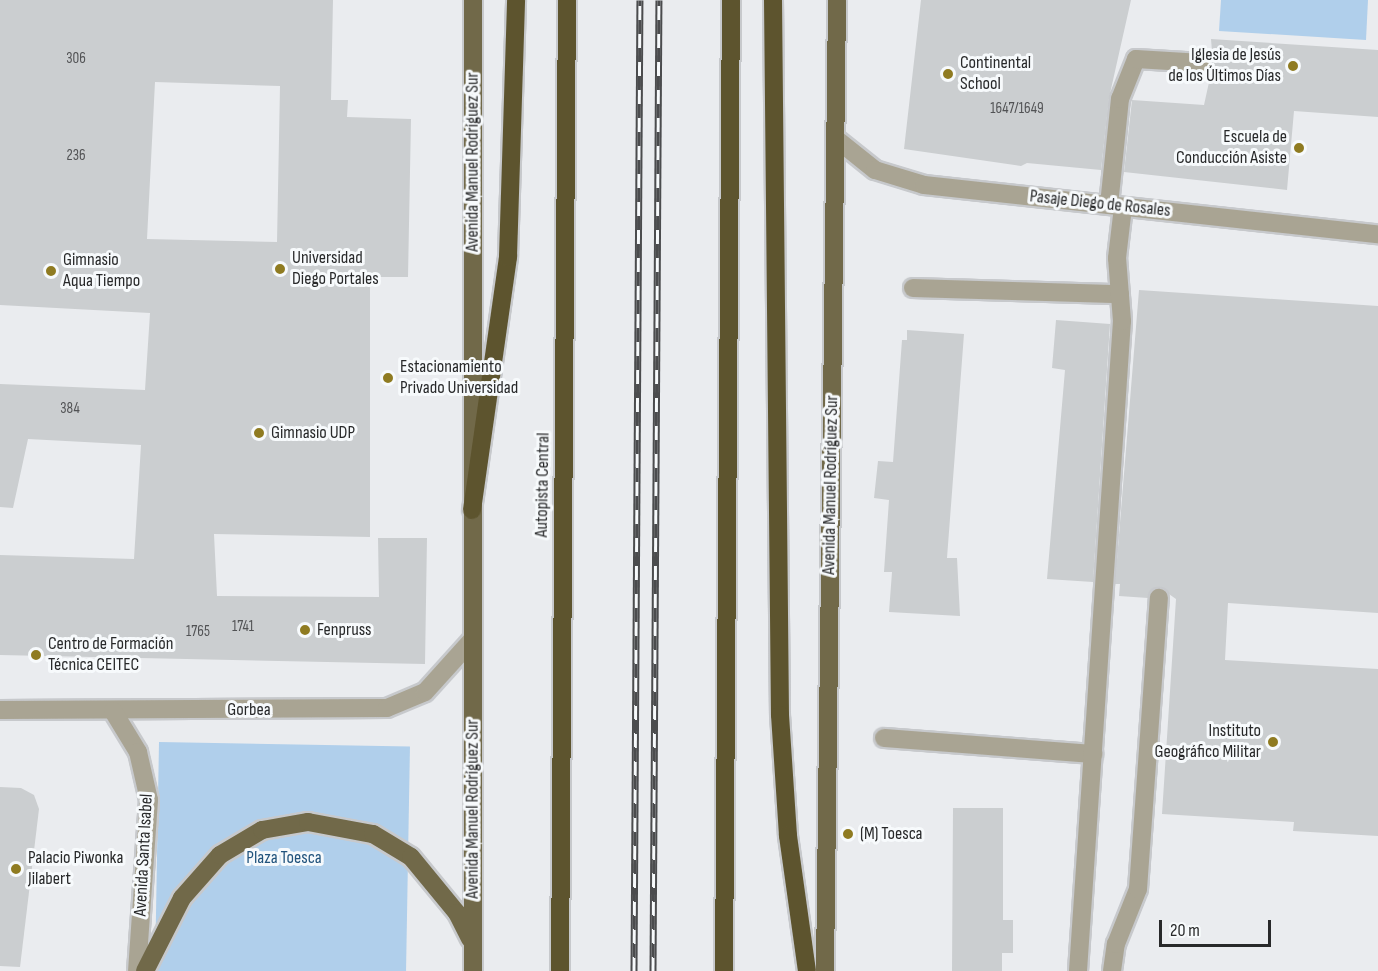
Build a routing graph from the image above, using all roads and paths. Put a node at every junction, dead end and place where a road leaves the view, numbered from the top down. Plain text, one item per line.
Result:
1 (473, 0) edge
2 (516, 0) edge
3 (567, 0) edge
4 (731, 0) edge
5 (773, 0) edge
6 (837, 0) edge
7 (1202, 63) dead end
8 (835, 138) junction
9 (1116, 206) junction
10 (1378, 234) edge
11 (913, 288) dead end
12 (1120, 294) junction
13 (472, 510) junction
14 (1159, 598) dead end
15 (472, 640) junction
16 (0, 710) edge
17 (113, 711) junction
18 (884, 738) dead end
19 (1093, 754) junction
20 (473, 945) junction
21 (137, 971) edge
22 (145, 971) edge
23 (473, 971) edge
24 (560, 971) edge
25 (724, 971) edge
26 (807, 971) edge
27 (825, 971) edge
28 (1078, 971) edge
29 (1112, 971) edge

1 - 13 main road, Avenida Manuel Rodríguez Sur
2 - 13 highway
3 - 24 highway, Autopista Central
4 - 25 highway
5 - 26 highway
6 - 8 main road, Avenida Manuel Rodríguez Sur
7 - 9 street
8 - 9 street, Pasaje Diego de Rosales
8 - 27 main road, Avenida Manuel Rodríguez Sur
9 - 10 street, Pasaje Diego de Rosales
9 - 12 street
11 - 12 street
12 - 19 street
13 - 15 main road, Avenida Manuel Rodríguez Sur
14 - 29 street
15 - 17 street, Gorbea
15 - 20 main road, Avenida Manuel Rodríguez Sur
16 - 17 street, Gorbea
17 - 21 street, Avenida Santa Isabel
18 - 19 street
19 - 28 street
20 - 22 main road
20 - 23 main road, Avenida Manuel Rodríguez Sur

